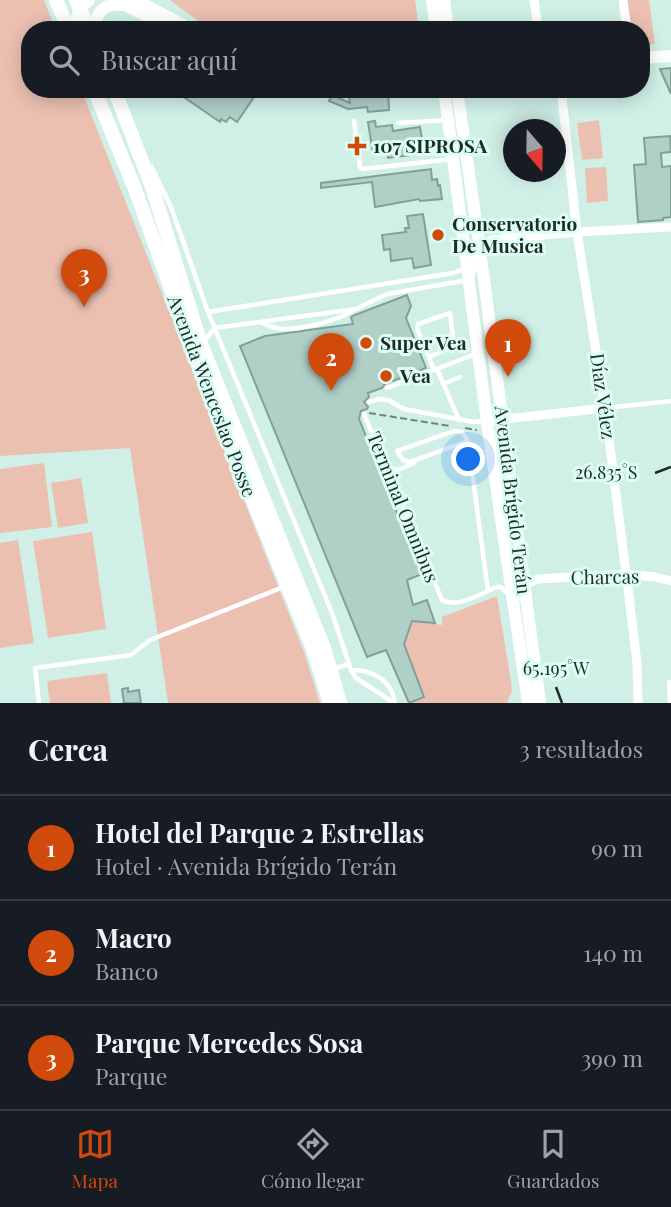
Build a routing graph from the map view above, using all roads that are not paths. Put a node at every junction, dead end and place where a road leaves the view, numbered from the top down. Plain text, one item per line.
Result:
1 (56, 0) edge
2 (432, 0) edge
3 (444, 0) edge
4 (534, 0) edge
5 (623, 0) edge
6 (125, 2) edge
7 (82, 3) edge
8 (65, 21) edge
9 (78, 21) edge
10 (89, 21) edge
11 (95, 21) edge
12 (158, 21) edge
13 (171, 21) edge
14 (437, 21) edge
15 (440, 21) edge
16 (537, 21) edge
17 (626, 21) edge
18 (671, 56) edge
19 (650, 57) edge
20 (100, 98) edge
21 (117, 98) edge
22 (444, 98) edge
23 (458, 98) edge
24 (562, 98) edge
25 (448, 120) junction
26 (354, 121) dead end
27 (398, 123) dead end
28 (130, 131) junction
29 (454, 159) junction
30 (671, 227) edge
31 (577, 232) junction
32 (481, 250) junction
33 (468, 273) junction
34 (356, 309) junction
35 (208, 312) junction
36 (259, 322) junction
37 (215, 328) junction
38 (201, 344) junction
39 (479, 352) junction
40 (429, 358) junction
41 (435, 369) junction
42 (460, 377) dead end
43 (443, 384) junction
44 (387, 388) dead end
45 (671, 401) edge
46 (369, 402) dead end
47 (605, 408) junction
48 (364, 414) road end
49 (457, 419) junction
50 (502, 419) junction
51 (484, 426) junction
52 (468, 441) junction
53 (417, 460) junction
54 (386, 466) junction
55 (520, 561) junction
56 (626, 574) junction
57 (538, 579) junction
58 (671, 581) edge
59 (287, 585) junction
60 (523, 585) junction
61 (488, 590) junction
62 (513, 604) junction
63 (350, 667) junction
64 (523, 668) junction
65 (331, 670) junction
66 (668, 682) dead end
67 (39, 703) edge
68 (330, 703) edge
69 (340, 703) edge
70 (394, 703) edge
71 (520, 703) edge
72 (528, 703) edge
73 (540, 703) edge
74 (638, 703) edge
75 (670, 703) edge

1 - 8 main road
2 - 14 main road
3 - 15 main road
4 - 16 street
5 - 17 street
6 - 11 main road
6 - 12 main road
6 - 13 main road
7 - 9 main road
7 - 10 main road
18 - 19 main road
20 - 59 main road, Avenida Wenceslao Posse
21 - 28 main road
22 - 25 main road, Avenida Brígido Terán
23 - 32 main road, Avenida Brígido Terán
24 - 31 street, Díaz Vélez
25 - 27 lane
25 - 29 main road, Avenida Brígido Terán
26 - 29 lane
28 - 35 lane
28 - 38 main road
29 - 33 main road, Avenida Brígido Terán
30 - 31 street
31 - 32 street
31 - 47 street, Díaz Vélez
32 - 33 street
32 - 50 main road, Avenida Brígido Terán
33 - 34 lane
33 - 35 lane
33 - 39 main road, Avenida Brígido Terán
34 - 36 lane
34 - 36 lane
35 - 37 lane
36 - 37 lane
37 - 38 lane
37 - 63 lane
38 - 65 main road
39 - 41 lane
39 - 51 main road, Avenida Brígido Terán
40 - 40 lane
40 - 41 lane
41 - 43 lane
41 - 44 lane
42 - 43 lane
43 - 49 lane
45 - 47 lane
46 - 49 lane, Terminal Omnibus
47 - 50 street
47 - 56 street, Díaz Vélez
48 - 54 lane, Terminal Omnibus
49 - 51 lane, Terminal Omnibus
50 - 51 street
50 - 55 main road, Avenida Brígido Terán
51 - 62 main road, Avenida Brígido Terán
52 - 53 lane
52 - 53 lane
52 - 61 lane
53 - 54 lane
54 - 61 lane, Terminal Omnibus
55 - 57 street
55 - 60 main road, Avenida Brígido Terán
56 - 57 street, Charcas
56 - 58 street, Charcas
56 - 74 street, Díaz Vélez
57 - 60 street, Charcas
59 - 67 lane
59 - 68 main road, Avenida Wenceslao Posse
60 - 62 street
60 - 73 main road, Avenida Brígido Terán
61 - 62 lane
62 - 64 main road, Avenida Brígido Terán
63 - 65 lane
63 - 70 lane
63 - 70 lane
64 - 71 main road
64 - 72 main road, Avenida Brígido Terán
65 - 69 main road
66 - 75 lane

